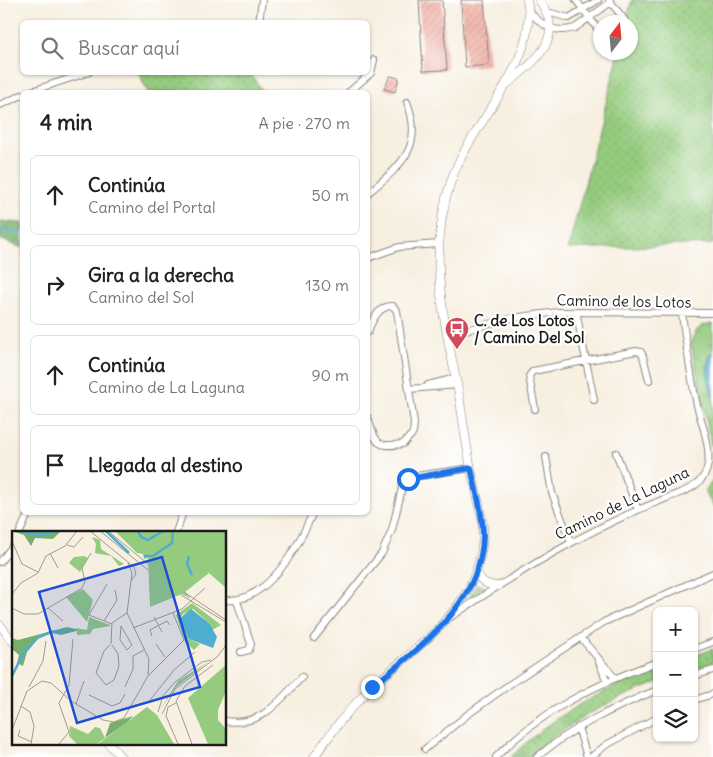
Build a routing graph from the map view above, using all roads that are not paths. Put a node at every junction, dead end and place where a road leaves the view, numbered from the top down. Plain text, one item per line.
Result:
1 (262, 0) edge
2 (527, 0) edge
3 (539, 0) edge
4 (576, 0) edge
5 (598, 0) edge
6 (610, 1) edge
7 (529, 11) junction
8 (584, 11) junction
9 (547, 12) junction
10 (621, 15) edge
11 (589, 18) junction
12 (259, 20) edge
13 (593, 23) edge
14 (550, 29) junction
15 (374, 60) dead end
16 (370, 74) edge
17 (80, 75) edge
18 (369, 75) edge
19 (503, 88) junction
20 (35, 90) edge
21 (351, 90) edge
22 (20, 97) edge
23 (407, 102) dead end
24 (0, 105) edge
25 (370, 191) edge
26 (438, 244) junction
27 (370, 257) edge
28 (576, 311) junction
29 (713, 313) edge
30 (682, 314) junction
31 (370, 329) edge
32 (447, 335) junction
33 (586, 362) junction
34 (649, 380) dead end
35 (457, 382) junction
36 (409, 389) junction
37 (594, 400) dead end
38 (535, 409) dead end
39 (370, 424) edge
40 (616, 453) dead end
41 (546, 457) dead end
42 (471, 468) junction
43 (638, 510) junction
44 (28, 515) edge
45 (182, 515) edge
46 (311, 515) edge
47 (20, 531) edge
48 (176, 531) edge
49 (571, 543) junction
50 (12, 547) edge
51 (0, 562) edge
52 (477, 573) junction
53 (713, 573) edge
54 (498, 586) junction
55 (226, 600) edge
56 (237, 601) junction
57 (450, 617) junction
58 (0, 625) edge
59 (314, 638) dead end
60 (581, 638) junction
61 (12, 640) edge
62 (713, 642) edge
63 (698, 648) edge
64 (241, 652) dead end
65 (597, 655) junction
66 (653, 664) edge
67 (713, 670) edge
68 (698, 675) edge
69 (302, 678) dead end
70 (615, 678) junction
71 (607, 682) junction
72 (653, 692) edge
73 (713, 694) edge
74 (698, 699) edge
75 (653, 720) edge
76 (226, 721) edge
77 (578, 726) junction
78 (109, 744) edge
79 (426, 750) dead end
80 (121, 757) edge
81 (314, 757) edge
82 (496, 757) edge
83 (537, 757) edge
84 (586, 757) edge
85 (591, 757) edge

1 - 12 street
2 - 7 street
3 - 9 street
4 - 8 street
5 - 8 street
6 - 10 street
6 - 11 street
7 - 14 street
7 - 19 street
8 - 9 street
8 - 11 street
9 - 14 street
11 - 13 street
11 - 14 street
14 - 19 street
15 - 16 street
17 - 20 street
18 - 21 street
19 - 26 street
22 - 24 street
23 - 25 street
26 - 27 street
26 - 32 street
28 - 30 street, Camino de los Lotos
28 - 32 street, Camino de los Lotos
28 - 33 street
29 - 30 street, Camino de los Lotos
30 - 43 street, Camino de La Laguna
31 - 36 street
32 - 35 street
33 - 34 street
33 - 37 street
33 - 38 street
35 - 36 street
35 - 42 street
36 - 39 street
40 - 43 street
41 - 49 street
42 - 52 street
42 - 59 street
43 - 49 street, Camino de La Laguna
44 - 47 street
45 - 48 street
46 - 56 street
49 - 54 street, Camino de La Laguna
50 - 51 street
52 - 54 street
52 - 57 street
53 - 60 street
54 - 57 street, Camino de La Laguna
55 - 56 street
56 - 64 street
57 - 81 street, Camino de La Laguna
58 - 61 street
60 - 65 street
60 - 79 street
62 - 63 street
65 - 70 street
65 - 71 street
66 - 70 street
67 - 68 street
69 - 76 street
70 - 71 street
71 - 82 street
72 - 77 street
73 - 74 street
75 - 85 street
77 - 83 street
77 - 84 street
78 - 80 street

